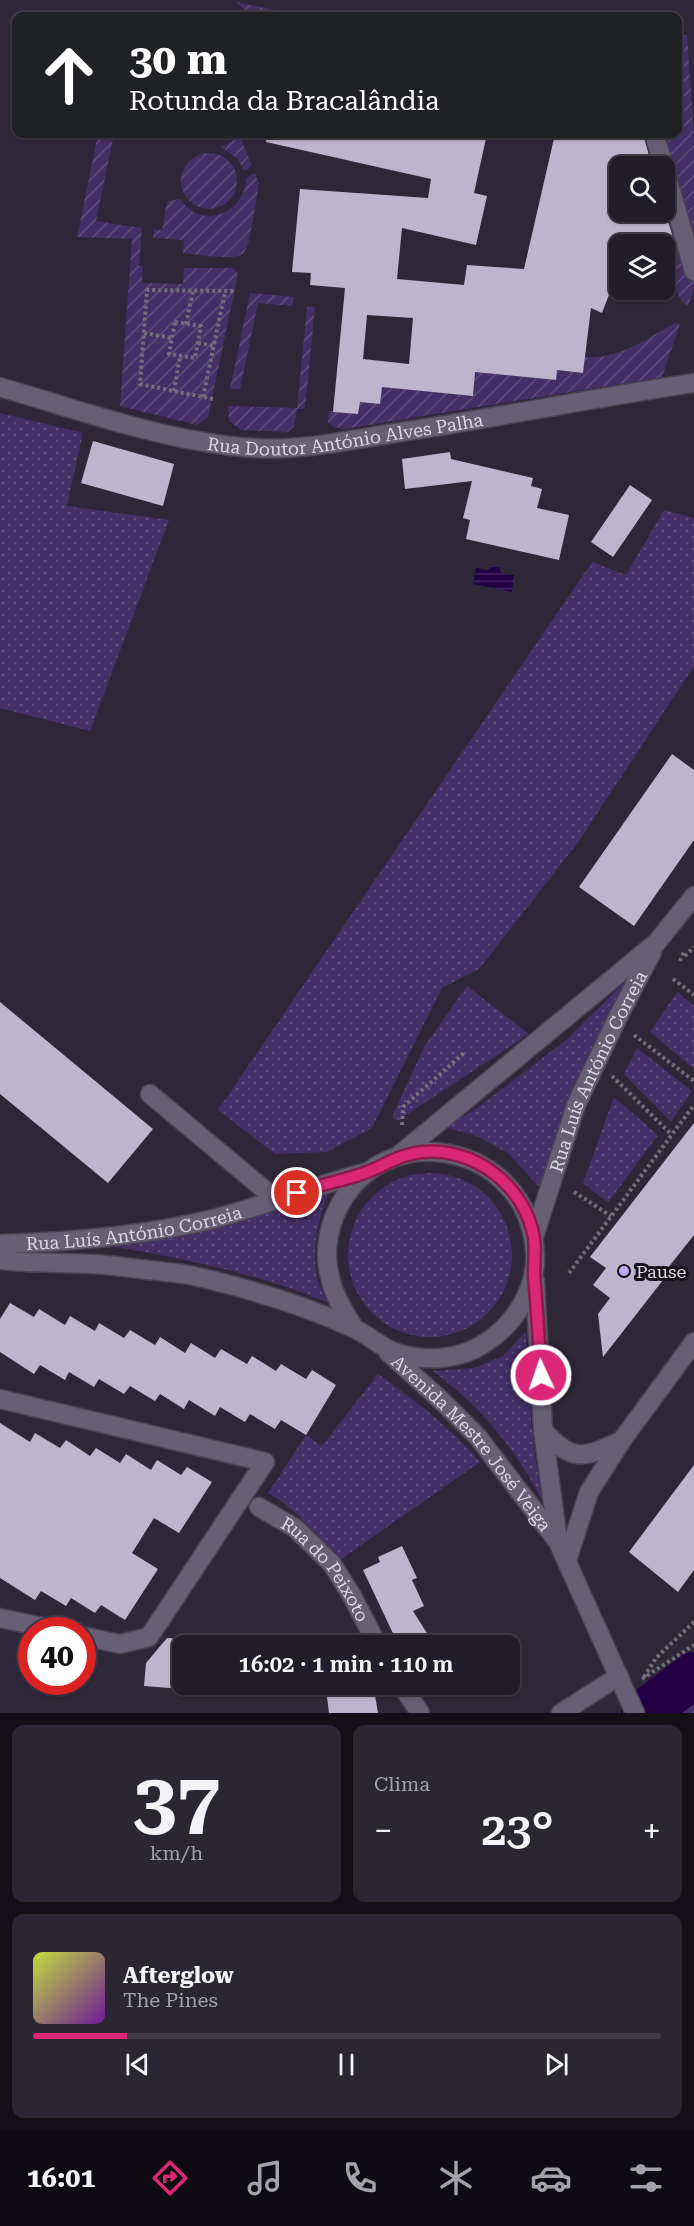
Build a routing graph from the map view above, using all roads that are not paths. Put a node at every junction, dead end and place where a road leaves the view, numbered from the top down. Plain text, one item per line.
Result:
1 (655, 138) edge
2 (661, 156) edge
3 (675, 205) edge
4 (694, 271) edge
5 (694, 383) edge
6 (0, 387) edge
7 (694, 896) edge
8 (657, 942) junction
9 (150, 1094) dead end
10 (398, 1156) junction
11 (369, 1172) junction
12 (279, 1201) junction
13 (534, 1238) junction
14 (0, 1244) edge
15 (0, 1260) edge
16 (534, 1270) junction
17 (354, 1328) junction
18 (694, 1342) edge
19 (382, 1347) junction
20 (0, 1399) edge
21 (543, 1430) junction
22 (622, 1440) junction
23 (259, 1507) dead end
24 (558, 1542) junction
25 (567, 1560) junction
26 (0, 1618) edge
27 (18, 1622) edge
28 (372, 1635) edge
29 (96, 1639) edge
30 (622, 1684) junction
31 (408, 1695) edge
32 (420, 1713) edge
33 (561, 1713) edge
34 (635, 1713) edge

1 - 2 street
3 - 4 street
5 - 6 street, Rua Doutor António Alves Palha
7 - 8 street, Rua Luís António Correia
8 - 10 street, Rua Luís António Correia
8 - 13 street, Rua Luís António Correia
9 - 12 street
10 - 11 street
10 - 13 street
11 - 12 street, Rua Luís António Correia
11 - 17 street
12 - 14 street, Rua Luís António Correia
13 - 16 street
15 - 17 street, Rua Luís António Correia
16 - 19 street
16 - 21 street, Avenida Mestre José Veiga
17 - 19 street
18 - 22 street
19 - 24 street, Avenida Mestre José Veiga
20 - 29 street
21 - 22 street
21 - 24 street, Avenida Mestre José Veiga
22 - 25 street
23 - 28 street, Rua do Peixoto
24 - 25 street, Avenida Mestre José Veiga
25 - 30 street, Avenida Mestre José Veiga
26 - 27 street
30 - 33 street
30 - 34 street, Avenida Mestre José Veiga
31 - 32 street

